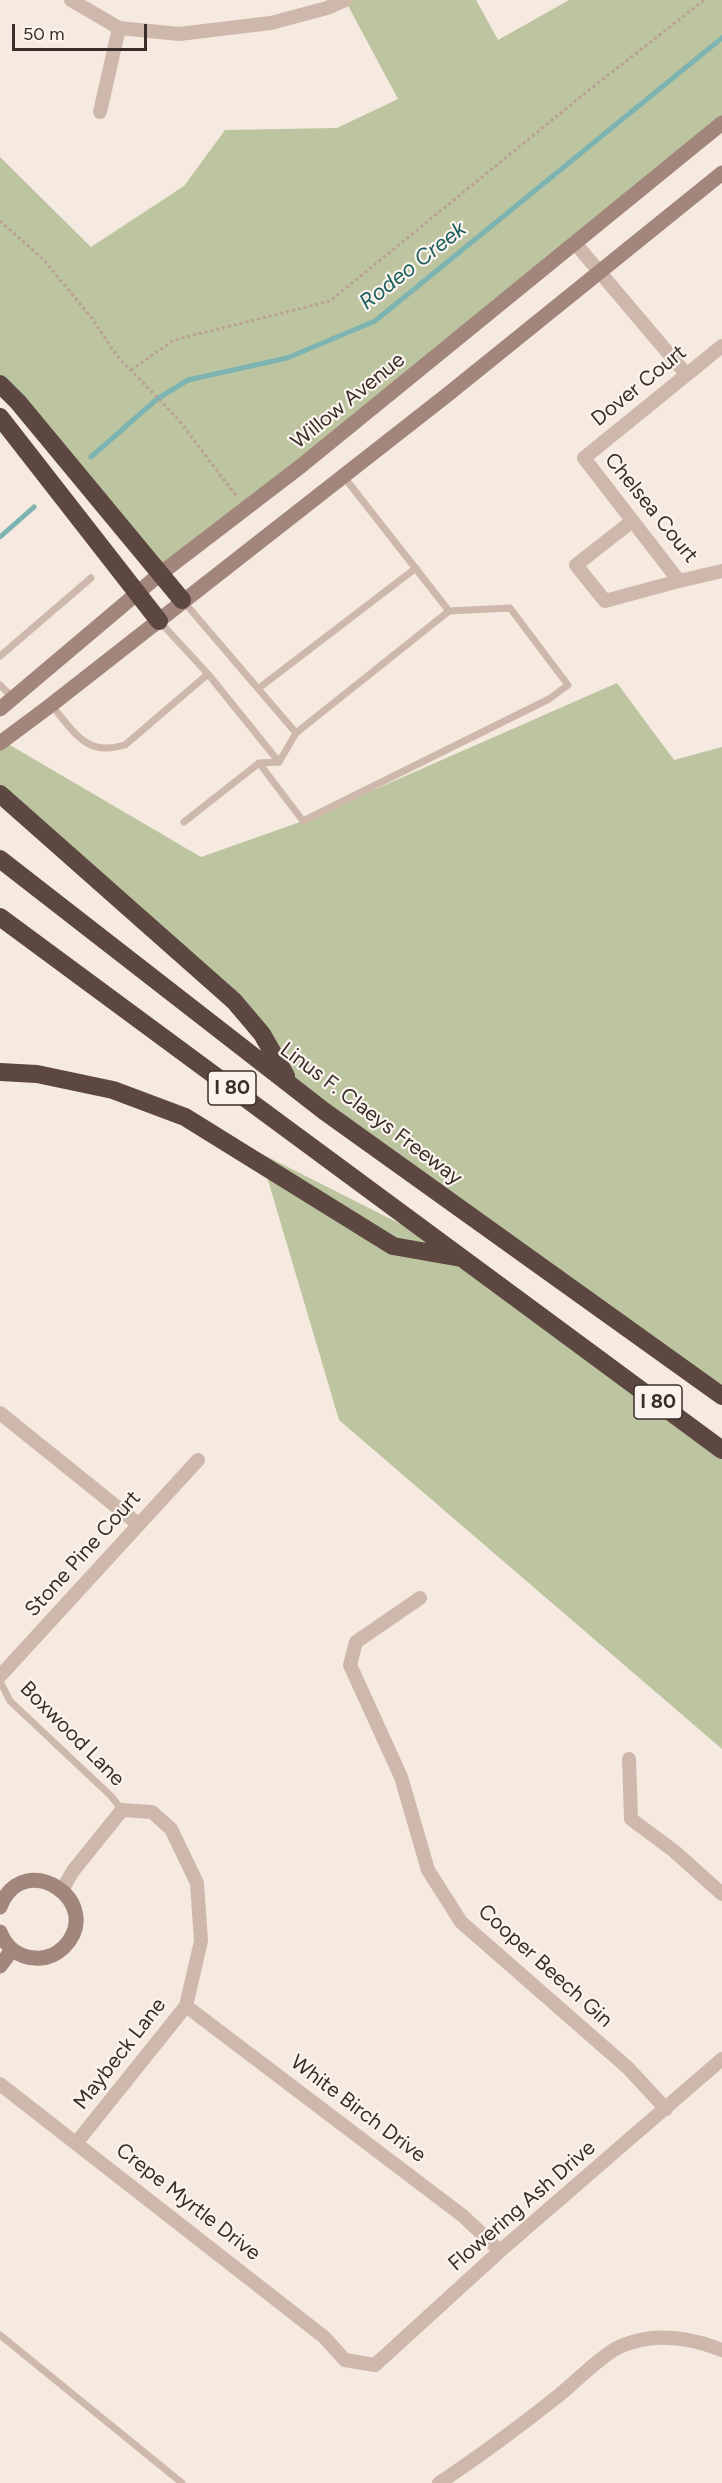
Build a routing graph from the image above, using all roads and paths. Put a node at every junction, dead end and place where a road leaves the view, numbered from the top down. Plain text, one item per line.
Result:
1 (71, 0) edge
2 (345, 0) edge
3 (704, 0) edge
4 (119, 28) junction
5 (100, 112) dead end
6 (722, 123) edge
7 (722, 173) edge
8 (0, 221) edge
9 (575, 243) junction
10 (599, 271) junction
11 (722, 346) edge
12 (131, 370) junction
13 (686, 374) junction
14 (0, 384) edge
15 (0, 417) edge
16 (584, 459) joint
17 (343, 476) junction
18 (246, 508) junction
19 (631, 522) junction
20 (416, 568) junction
21 (722, 572) edge
22 (160, 574) junction
23 (91, 578) dead end
24 (679, 581) junction
25 (139, 594) junction
26 (182, 600) junction
27 (449, 611) junction
28 (159, 621) junction
29 (0, 656) edge
30 (208, 675) junction
31 (0, 685) edge
32 (259, 688) junction
33 (13, 698) junction
34 (51, 705) junction
35 (0, 709) edge
36 (296, 733) junction
37 (0, 743) edge
38 (279, 762) junction
39 (259, 763) junction
40 (0, 794) edge
41 (184, 822) dead end
42 (0, 860) edge
43 (0, 917) edge
44 (0, 1072) edge
45 (290, 1083) junction
46 (464, 1258) junction
47 (722, 1396) edge
48 (0, 1413) edge
49 (722, 1450) edge
50 (198, 1460) dead end
51 (138, 1524) junction
52 (420, 1598) dead end
53 (0, 1676) edge
54 (0, 1681) edge
55 (629, 1759) dead end
56 (122, 1810) junction
57 (62, 1890) junction
58 (4, 1891) edge
59 (722, 1894) edge
60 (0, 1907) edge
61 (0, 1932) edge
62 (12, 1950) junction
63 (0, 1966) edge
64 (186, 2006) junction
65 (722, 2059) edge
66 (0, 2084) edge
67 (666, 2109) junction
68 (77, 2142) junction
69 (500, 2251) junction
70 (0, 2335) edge
71 (722, 2350) edge
72 (345, 2360) joint
73 (182, 2483) edge
74 (438, 2483) edge

1 - 4 street
2 - 4 street
3 - 12 path
4 - 5 street
6 - 9 street, Willow Avenue
7 - 10 street
8 - 12 path
9 - 10 street
9 - 18 street, Willow Avenue
10 - 13 street
10 - 17 street
11 - 13 street, Dover Court
12 - 18 path
13 - 16 street, Dover Court
14 - 22 highway
15 - 25 highway
16 - 19 street, Chelsea Court
17 - 20 lane
17 - 26 street
18 - 22 street, Willow Avenue
19 - 24 street, Chelsea Court
19 - 24 street
20 - 27 lane
20 - 32 lane
21 - 24 street, Chelsea Court
22 - 25 street, Willow Avenue
22 - 26 highway
23 - 29 lane
25 - 28 highway
25 - 33 street, Willow Avenue
26 - 28 street
26 - 32 lane
27 - 36 lane
27 - 39 lane
28 - 30 lane
28 - 34 street
30 - 34 lane
30 - 38 lane
31 - 33 lane
32 - 36 lane
33 - 35 street, Willow Avenue
34 - 37 street
36 - 38 lane
38 - 39 lane
39 - 41 lane
40 - 45 highway
42 - 45 highway, Linus F. Claeys Freeway / I 80
43 - 46 highway, I 80
44 - 46 highway
45 - 47 highway, Linus F. Claeys Freeway / I 80
46 - 49 highway, I 80
48 - 51 street
50 - 51 street, Stone Pine Court
51 - 53 street, Stone Pine Court
52 - 67 street, Cooper Beech Gin
54 - 56 lane, Boxwood Lane
55 - 59 street
56 - 57 street
56 - 64 street, Maybeck Lane
57 - 58 street
57 - 62 street
58 - 60 street
61 - 62 street
62 - 63 street
64 - 68 street, Maybeck Lane
64 - 69 street, White Birch Drive
65 - 67 street, Flowering Ash Drive
66 - 68 street, Crepe Myrtle Drive
67 - 69 street, Flowering Ash Drive
68 - 72 street, Crepe Myrtle Drive
69 - 72 street, Flowering Ash Drive
70 - 73 lane
71 - 74 street

